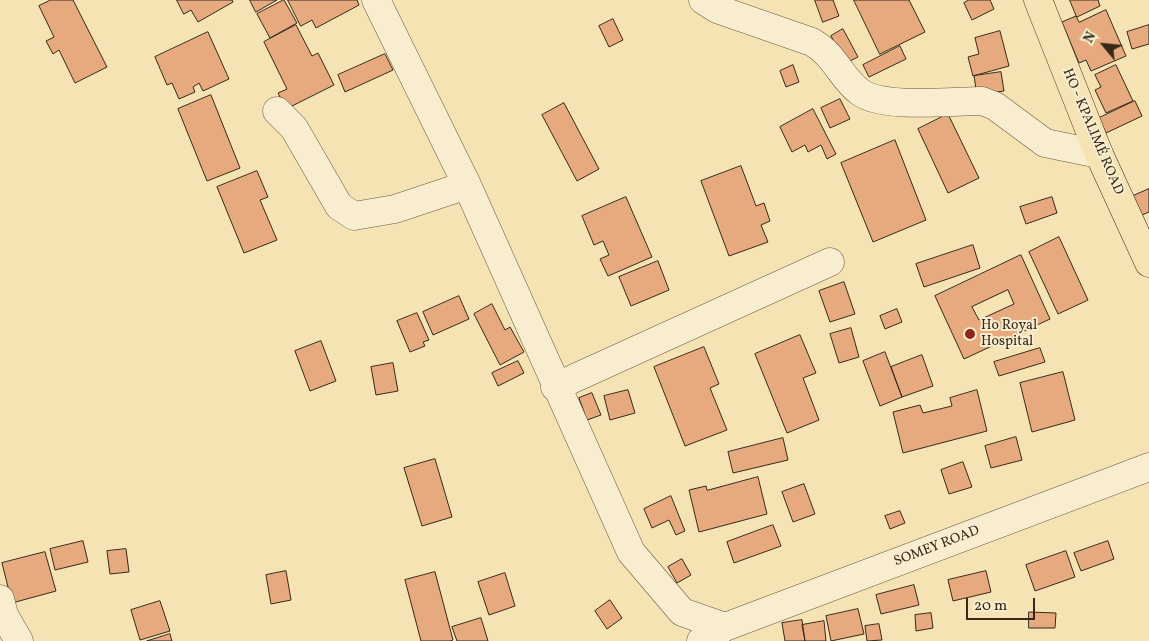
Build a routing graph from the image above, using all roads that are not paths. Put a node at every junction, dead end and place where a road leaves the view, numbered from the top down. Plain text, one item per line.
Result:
1 (376, 0) edge
2 (703, 0) edge
3 (1038, 0) edge
4 (278, 111) dead end
5 (1099, 154) junction
6 (467, 185) junction
7 (830, 262) dead end
8 (1149, 263) edge
9 (555, 387) junction
10 (1149, 467) edge
11 (0, 599) edge
12 (724, 634) edge
13 (19, 641) edge
14 (701, 641) edge

1 - 6 street
2 - 5 street
3 - 5 main road, HO - KPALIMÉ ROAD
4 - 6 street
5 - 8 main road, HO - KPALIMÉ ROAD
6 - 9 street
7 - 9 street
9 - 12 street
10 - 12 street, SOMEY ROAD
11 - 13 street
12 - 14 street, SOMEY ROAD

